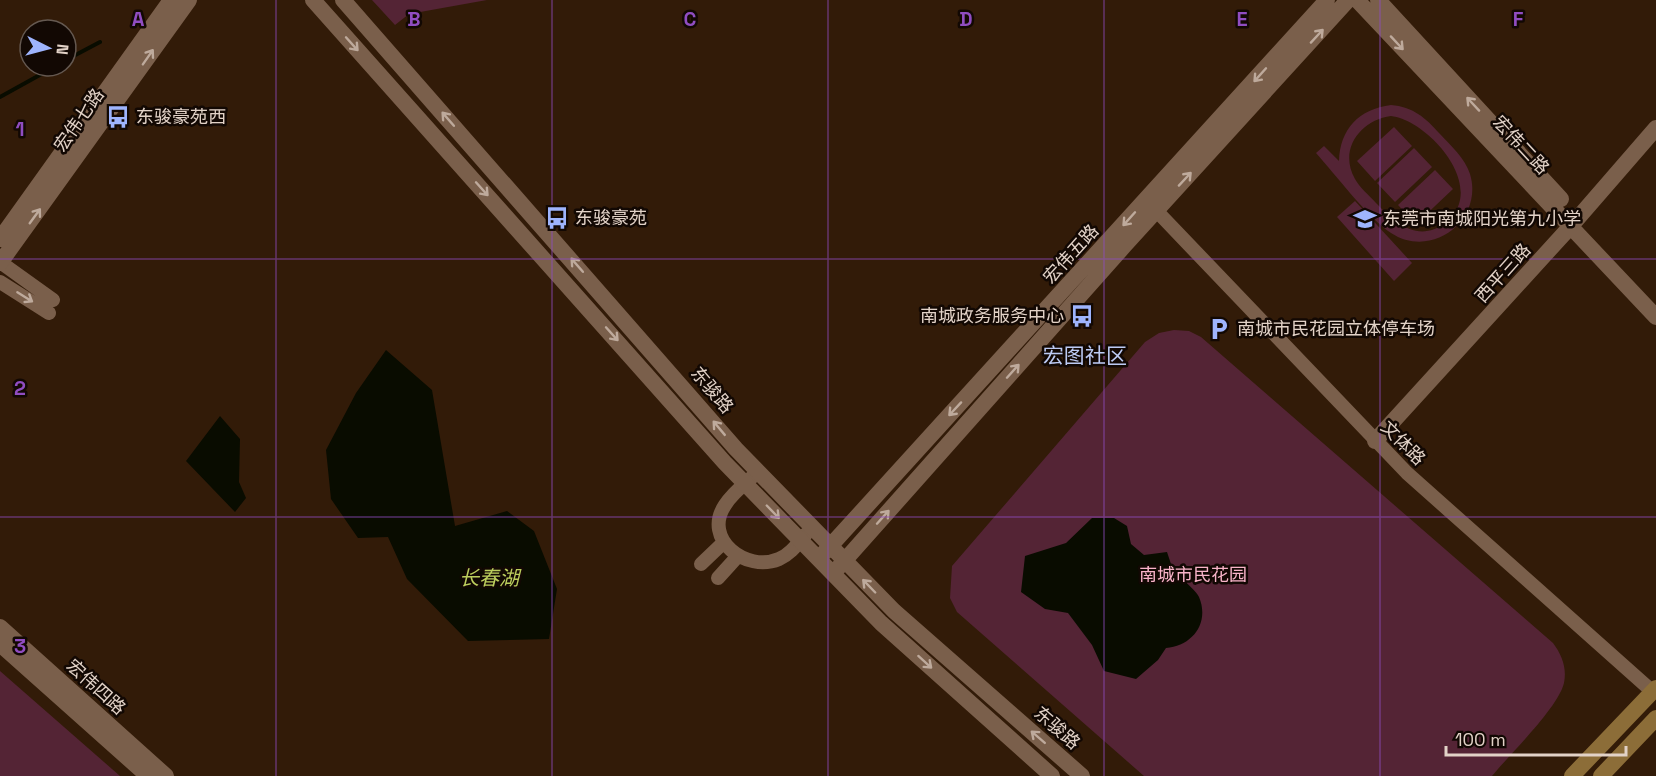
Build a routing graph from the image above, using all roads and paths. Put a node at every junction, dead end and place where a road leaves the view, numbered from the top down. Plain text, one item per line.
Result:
1 (171, 0) edge
2 (189, 0) edge
3 (313, 0) edge
4 (343, 0) edge
5 (1327, 0) edge
6 (1348, 0) edge
7 (1357, 0) edge
8 (1378, 0) edge
9 (1656, 128) edge
10 (1151, 206) junction
11 (1575, 222) junction
12 (0, 239) edge
13 (0, 263) edge
14 (0, 282) edge
15 (1656, 300) edge
16 (1656, 317) edge
17 (1375, 441) junction
18 (758, 472) junction
19 (745, 484) junction
20 (812, 526) junction
21 (801, 541) junction
22 (723, 543) junction
23 (830, 546) junction
24 (737, 557) junction
25 (818, 559) junction
26 (844, 561) junction
27 (701, 564) dead end
28 (833, 574) junction
29 (718, 578) dead end
30 (0, 627) edge
31 (0, 644) edge
32 (1654, 690) edge
33 (1656, 718) edge
34 (1603, 775) edge
35 (148, 776) edge
36 (166, 776) edge
37 (1052, 776) edge
38 (1082, 776) edge
39 (1572, 776) edge

1 - 12 street, 宏伟七路
13 -> 2 street, 宏伟七路
3 -> 19 street, 东骏路
18 -> 4 street, 东骏路
5 -> 10 street, 宏伟五路
10 -> 6 street, 宏伟五路
7 -> 11 street, 宏伟二路
11 -> 8 street, 宏伟二路
9 - 11 street, 西平三路
10 - 17 street, 文体路
10 -> 23 street, 宏伟五路
26 -> 10 street, 宏伟五路
11 - 15 street, 宏伟二路
11 - 16 street, 宏伟二路
11 - 17 street, 西平三路
14 -> 13 street
17 - 32 street, 文体路
18 - 19 street
18 - 20 street, 东骏路
19 -> 21 street, 东骏路
19 - 22 street
20 - 21 street
20 - 23 street, 东骏路
21 - 24 street
21 - 25 street, 东骏路
22 - 24 street
22 - 27 street
23 - 25 street, 宏伟五路
23 - 26 street, 东骏路
24 - 29 street
25 - 28 street, 东骏路
26 - 28 street
38 -> 26 street, 东骏路
28 -> 37 street, 东骏路
30 - 36 street, 宏伟四路
31 - 35 street, 宏伟四路
32 - 39 main road
33 - 34 main road

